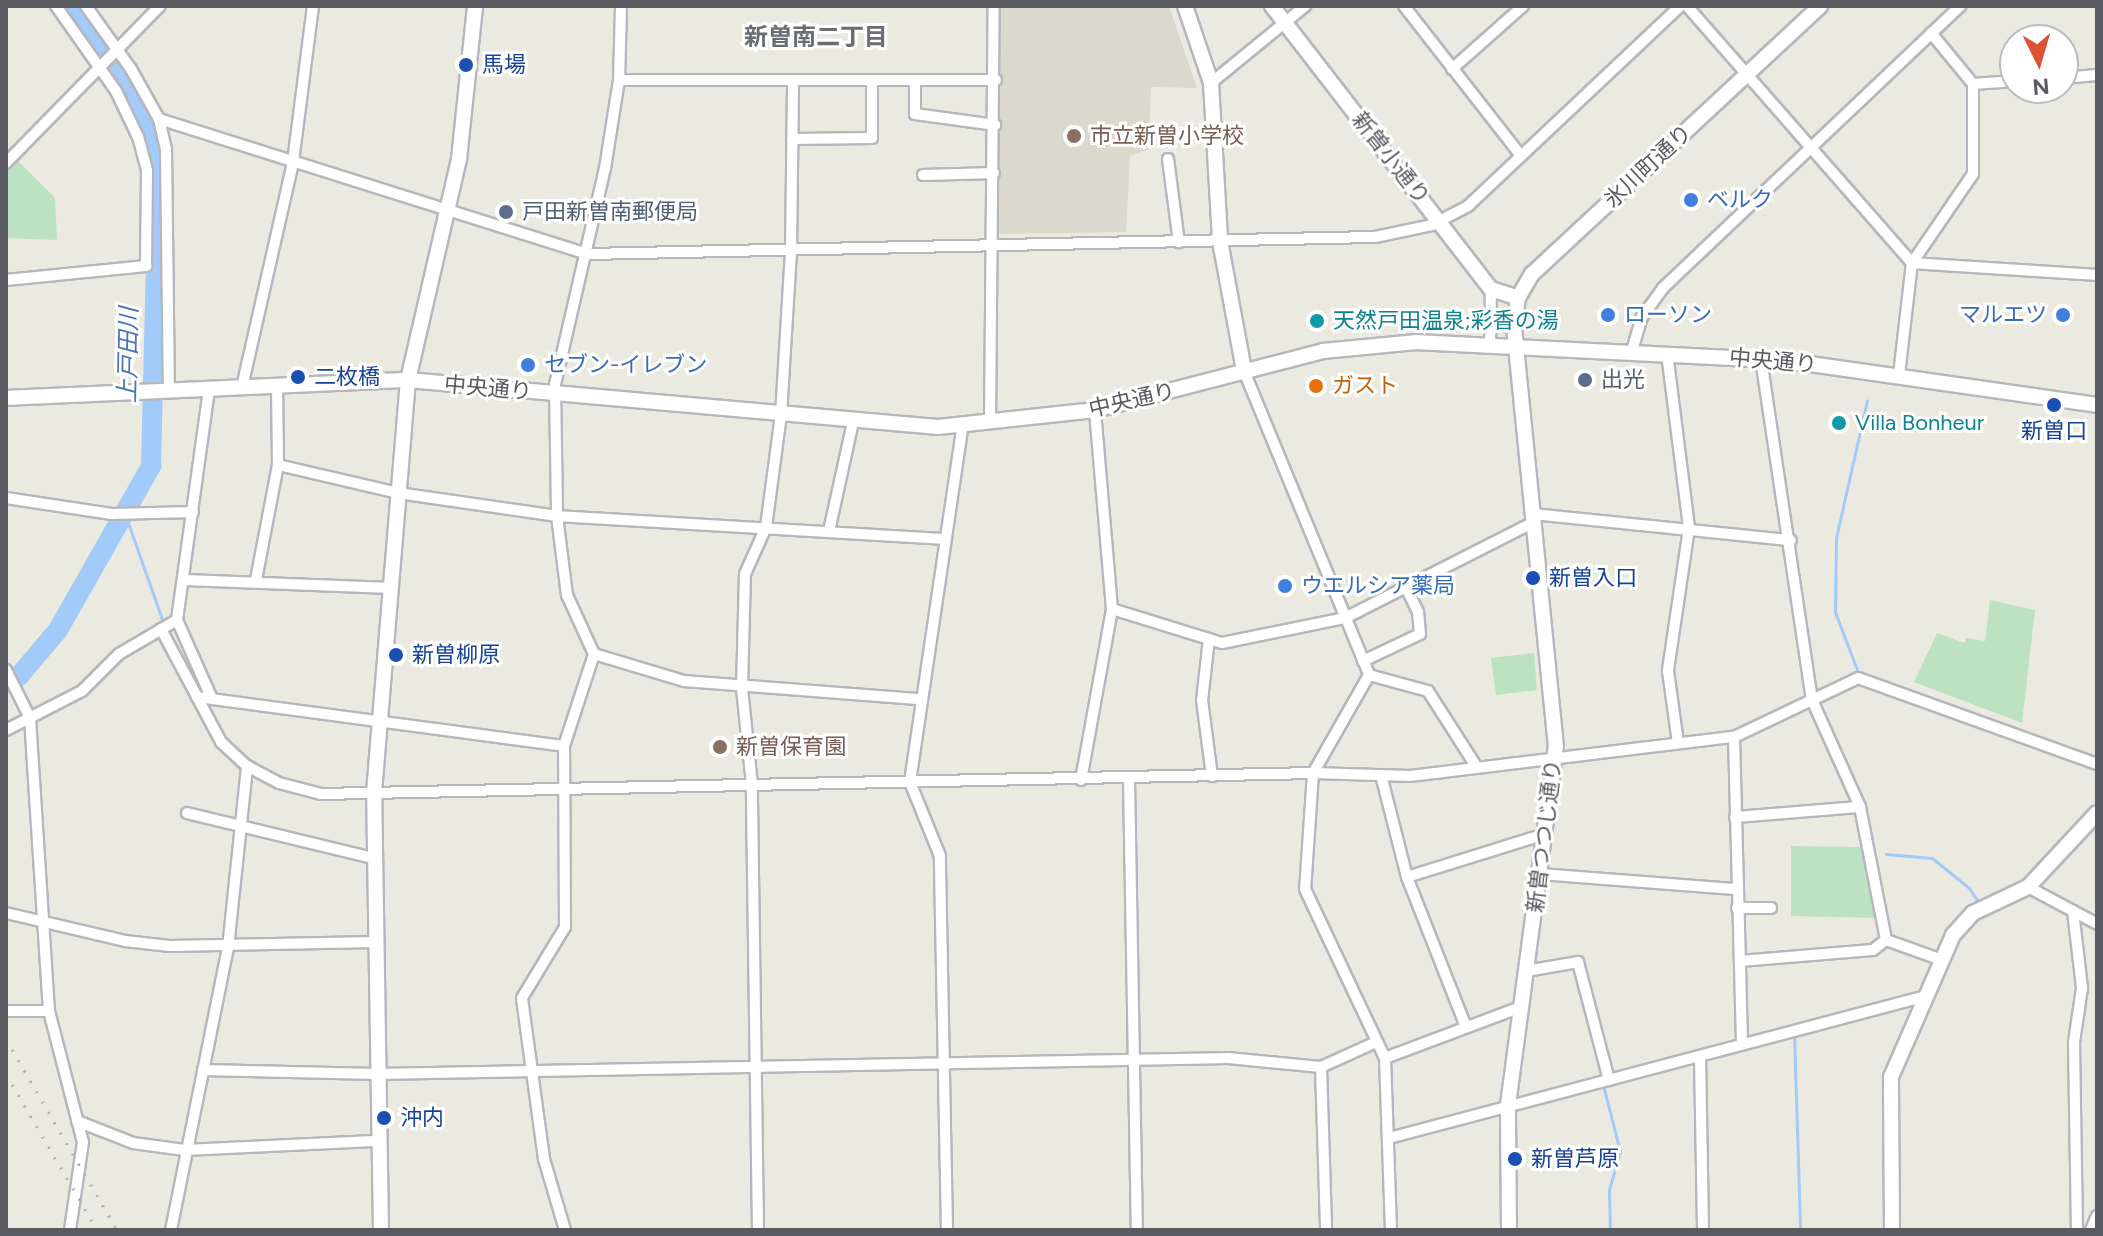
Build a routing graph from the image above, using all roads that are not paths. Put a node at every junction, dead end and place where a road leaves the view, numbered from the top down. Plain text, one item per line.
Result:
1 (56, 6) edge
2 (86, 6) edge
3 (160, 6) edge
4 (313, 6) edge
5 (475, 6) edge
6 (621, 6) edge
7 (994, 6) edge
8 (1185, 6) edge
9 (1272, 6) edge
10 (1305, 6) edge
11 (1404, 6) edge
12 (1523, 6) edge
13 (1680, 6) edge
14 (1687, 6) edge
15 (1820, 6) edge
16 (1960, 6) edge
17 (1286, 23) junction
18 (1931, 33) junction
19 (117, 51) junction
20 (100, 69) junction
21 (1452, 69) junction
22 (1747, 74) junction
23 (619, 80) junction
24 (996, 80) junction
25 (793, 81) junction
26 (872, 82) junction
27 (915, 82) junction
28 (1999, 82) edge
29 (1211, 83) junction
30 (1973, 84) junction
31 (159, 119) junction
32 (995, 125) junction
33 (792, 139) junction
34 (1808, 146) junction
35 (1521, 156) junction
36 (1168, 159) dead end
37 (293, 162) junction
38 (6, 163) edge
39 (994, 173) junction
40 (923, 175) dead end
41 (447, 210) junction
42 (1440, 222) junction
43 (1220, 241) junction
44 (1179, 242) junction
45 (994, 244) junction
46 (791, 252) junction
47 (588, 254) junction
48 (1912, 263) junction
49 (2097, 275) edge
50 (6, 280) edge
51 (1491, 289) junction
52 (1518, 298) junction
53 (1490, 345) junction
54 (1515, 346) junction
55 (1632, 351) junction
56 (1667, 353) junction
57 (1761, 359) junction
58 (1244, 371) junction
59 (1899, 375) junction
60 (408, 380) junction
61 (277, 385) junction
62 (242, 387) junction
63 (209, 389) junction
64 (165, 390) junction
65 (556, 394) junction
66 (6, 398) edge
67 (2097, 405) edge
68 (1095, 410) junction
69 (781, 415) junction
70 (853, 422) junction
71 (990, 423) junction
72 (963, 425) junction
73 (278, 465) junction
74 (398, 493) junction
75 (6, 498) edge
76 (193, 512) junction
77 (557, 516) junction
78 (1533, 518) junction
79 (766, 527) junction
80 (1689, 528) junction
81 (829, 531) junction
82 (945, 539) junction
83 (1791, 540) junction
84 (184, 580) junction
85 (256, 580) junction
86 (1406, 587) junction
87 (392, 588) junction
88 (1112, 609) junction
89 (1345, 618) junction
90 (177, 620) junction
91 (161, 629) junction
92 (1209, 639) junction
93 (594, 654) junction
94 (1363, 661) junction
95 (8, 672) edge
96 (1369, 675) junction
97 (742, 688) junction
98 (197, 697) junction
99 (212, 699) junction
100 (920, 699) junction
101 (1812, 700) junction
102 (30, 718) junction
103 (383, 724) junction
104 (6, 730) edge
105 (1734, 737) junction
106 (1678, 743) junction
107 (564, 746) junction
108 (1556, 756) junction
109 (2097, 764) edge
110 (247, 766) junction
111 (1476, 766) junction
112 (1313, 773) junction
113 (1381, 775) junction
114 (1212, 776) junction
115 (1129, 779) junction
116 (1081, 780) junction
117 (910, 782) junction
118 (752, 785) junction
119 (563, 788) junction
120 (374, 793) junction
121 (1860, 807) junction
122 (187, 813) dead end
123 (2097, 813) edge
124 (1735, 817) junction
125 (240, 826) junction
126 (1545, 834) junction
127 (373, 858) junction
128 (1540, 874) junction
129 (1407, 877) junction
130 (2028, 887) junction
131 (1737, 889) junction
132 (1737, 908) junction
133 (1771, 908) dead end
134 (2073, 911) junction
135 (6, 913) edge
136 (45, 924) junction
137 (2097, 924) edge
138 (1886, 940) junction
139 (375, 942) junction
140 (228, 948) junction
141 (1942, 960) junction
142 (1740, 961) junction
143 (1526, 971) junction
144 (1926, 996) junction
145 (1521, 1007) junction
146 (6, 1011) edge
147 (49, 1011) junction
148 (1466, 1027) junction
149 (1376, 1042) junction
150 (1742, 1044) junction
151 (1700, 1056) junction
152 (1385, 1058) junction
153 (1134, 1059) junction
154 (943, 1063) junction
155 (756, 1067) junction
156 (1321, 1067) junction
157 (531, 1069) junction
158 (203, 1070) junction
159 (377, 1074) junction
160 (1609, 1080) junction
161 (1508, 1105) junction
162 (77, 1121) junction
163 (1389, 1138) junction
164 (379, 1141) junction
165 (185, 1150) junction
166 (2097, 1216) edge
167 (70, 1230) edge
168 (171, 1230) edge
169 (381, 1230) edge
170 (565, 1230) edge
171 (758, 1230) edge
172 (947, 1230) edge
173 (1137, 1230) edge
174 (1326, 1230) edge
175 (1391, 1230) edge
176 (1509, 1230) edge
177 (1703, 1230) edge
178 (1892, 1230) edge
179 (2077, 1230) edge
180 (2091, 1230) edge

1 - 20 street
2 - 19 street
3 - 19 street
4 - 37 street
5 - 41 street
6 - 23 street
7 - 24 street
8 - 29 street
9 - 17 street, 新曽小通り
10 - 17 street
11 - 21 street
12 - 21 street
13 - 35 street
14 - 22 street
15 - 22 street, 氷川町通り
16 - 18 street
17 - 29 street
17 - 42 street, 新曽小通り
18 - 30 street
18 - 34 street
19 - 20 street
19 - 31 street
20 - 38 street
20 - 50 street
21 - 35 street
22 - 34 street
22 - 52 street, 氷川町通り
23 - 25 street
23 - 47 street
24 - 27 street
24 - 32 street
25 - 26 street
25 - 33 street
26 - 27 street
26 - 33 street
27 - 32 street
28 - 30 street
29 - 43 street
30 - 48 street
31 - 37 street
31 - 64 street
32 - 39 street
33 - 46 street
34 - 48 street
34 - 55 street
35 - 42 street
36 - 44 street
37 - 41 street
37 - 62 street
39 - 40 street
39 - 45 street
41 - 47 street
41 - 60 street
42 - 43 street
42 - 51 street, 新曽小通り
43 - 44 street
43 - 58 street
44 - 45 street
45 - 46 street
45 - 71 street
46 - 47 street
46 - 69 street
47 - 65 street
48 - 49 street
48 - 59 street
51 - 52 street
51 - 53 street
52 - 54 street
53 - 54 street, 中央通り
53 - 58 street, 中央通り
54 - 55 street, 中央通り
54 - 78 street, 新曽つつじ通り
55 - 56 street, 中央通り
56 - 57 street, 中央通り
56 - 80 street
57 - 59 street, 中央通り
57 - 83 street
58 - 68 street, 中央通り
58 - 89 street
59 - 67 street, 中央通り
60 - 61 street, 中央通り
60 - 65 street, 中央通り
60 - 74 street
61 - 62 street, 中央通り
61 - 73 street
62 - 63 street, 中央通り
63 - 64 street, 中央通り
63 - 76 street
64 - 66 street
65 - 69 street, 中央通り
65 - 77 street
68 - 71 street, 中央通り
68 - 88 street
69 - 70 street, 中央通り
69 - 79 street
70 - 72 street, 中央通り
70 - 81 street
71 - 72 street, 中央通り
72 - 82 street
73 - 74 street
73 - 85 street
74 - 77 street
74 - 87 street
75 - 76 street
76 - 84 street
77 - 79 street
77 - 93 street
78 - 80 street
78 - 86 street
78 - 108 street, 新曽つつじ通り
79 - 81 street
79 - 97 street
80 - 83 street
80 - 106 street
81 - 82 street
82 - 100 street
83 - 101 street
84 - 85 street
84 - 90 street
85 - 87 street
86 - 89 street
86 - 94 street
87 - 103 street
88 - 92 street
88 - 116 street
89 - 92 street
89 - 94 street
90 - 91 street
90 - 99 street
91 - 98 street
91 - 102 street
92 - 114 street
93 - 97 street
93 - 107 street
94 - 96 street
95 - 102 street
96 - 111 street
96 - 112 street
97 - 100 street
97 - 118 street
98 - 99 street
98 - 110 street
99 - 103 street
100 - 117 street
101 - 105 street
101 - 109 street
101 - 121 street
102 - 104 street
102 - 136 street
103 - 107 street
103 - 120 street
105 - 106 street
105 - 124 street
106 - 108 street
107 - 119 street
108 - 111 street
108 - 126 street, 新曽つつじ通り
110 - 120 street
110 - 125 street
111 - 113 street
112 - 113 street
112 - 114 street
112 - 149 street
113 - 129 street
114 - 115 street
115 - 116 street
115 - 153 street
116 - 117 street
117 - 118 street
117 - 154 street
118 - 119 street
118 - 155 street
119 - 120 street
119 - 157 street
120 - 127 street
121 - 124 street
121 - 138 street
122 - 125 street
123 - 130 street
124 - 131 street
125 - 127 street
125 - 140 street
126 - 128 street, 新曽つつじ通り
126 - 129 street
127 - 139 street
128 - 131 street
128 - 143 street, 新曽つつじ通り
129 - 148 street
130 - 134 street
130 - 141 street
131 - 132 street
132 - 133 street
132 - 142 street
134 - 137 street
134 - 179 street
135 - 136 street
136 - 140 street
136 - 147 street
138 - 141 street
138 - 142 street
139 - 140 street
139 - 159 street
140 - 158 street
141 - 144 street
142 - 150 street
143 - 145 street, 新曽つつじ通り
143 - 160 street
144 - 150 street
144 - 178 street
145 - 148 street
145 - 161 street, 新曽つつじ通り
146 - 147 street
147 - 162 street
148 - 152 street
149 - 152 street
149 - 156 street
150 - 151 street
151 - 160 street
151 - 177 street
152 - 163 street
153 - 154 street
153 - 156 street
153 - 173 street
154 - 155 street
154 - 172 street
155 - 157 street
155 - 171 street
156 - 174 street
157 - 159 street
157 - 170 street
158 - 159 street
158 - 165 street
159 - 164 street
160 - 161 street
161 - 163 street
161 - 176 street, 新曽つつじ通り
162 - 165 street
162 - 167 street
163 - 175 street
164 - 165 street
164 - 169 street
165 - 168 street
166 - 180 street

